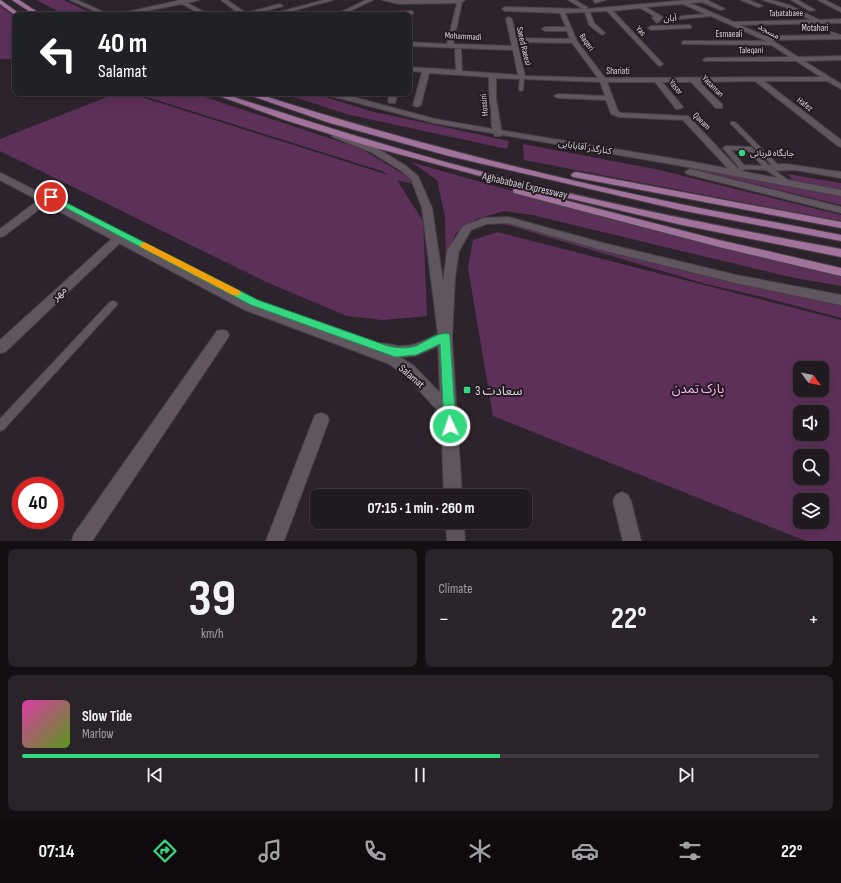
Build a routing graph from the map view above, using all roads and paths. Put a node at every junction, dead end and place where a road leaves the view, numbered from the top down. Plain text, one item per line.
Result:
1 (15, 0) edge
2 (73, 0) edge
3 (196, 0) edge
4 (224, 0) edge
5 (330, 0) edge
6 (370, 0) edge
7 (385, 0) edge
8 (461, 0) edge
9 (571, 0) edge
10 (603, 0) edge
11 (651, 0) edge
12 (703, 0) edge
13 (744, 0) edge
14 (765, 0) edge
15 (794, 0) edge
16 (820, 0) edge
17 (829, 0) edge
18 (180, 1) edge
19 (397, 1) edge
20 (441, 1) edge
21 (595, 1) edge
22 (680, 1) edge
23 (0, 2) edge
24 (421, 2) junction
25 (616, 3) dead end
26 (288, 4) dead end
27 (660, 4) junction
28 (538, 5) dead end
29 (642, 6) junction
30 (760, 6) dead end
31 (841, 6) edge
32 (421, 8) dead end
33 (626, 8) junction
34 (504, 9) dead end
35 (722, 9) dead end
36 (586, 10) junction
37 (609, 10) junction
38 (700, 10) junction
39 (841, 10) edge
40 (562, 11) junction
41 (14, 12) edge
42 (34, 12) edge
43 (100, 12) edge
44 (130, 12) edge
45 (201, 12) edge
46 (241, 12) edge
47 (257, 12) edge
48 (282, 12) edge
49 (344, 12) edge
50 (394, 12) edge
51 (540, 12) junction
52 (816, 13) dead end
53 (710, 14) junction
54 (509, 19) dead end
55 (684, 20) junction
56 (657, 21) dead end
57 (841, 21) edge
58 (818, 22) junction
59 (732, 23) junction
60 (651, 28) dead end
61 (544, 29) dead end
62 (569, 29) junction
63 (695, 31) dead end
64 (602, 33) dead end
65 (832, 33) dead end
66 (700, 35) dead end
67 (841, 37) edge
68 (765, 38) junction
69 (514, 40) junction
70 (574, 41) junction
71 (684, 43) dead end
72 (712, 43) junction
73 (774, 43) junction
74 (412, 44) edge
75 (450, 44) junction
76 (515, 48) junction
77 (458, 50) dead end
78 (797, 58) junction
79 (841, 58) edge
80 (706, 60) dead end
81 (660, 64) dead end
82 (412, 69) edge
83 (426, 70) junction
84 (459, 72) junction
85 (494, 75) junction
86 (522, 77) junction
87 (756, 79) junction
88 (828, 79) junction
89 (603, 80) junction
90 (657, 80) junction
91 (693, 80) junction
92 (841, 88) edge
93 (521, 90) dead end
94 (224, 96) edge
95 (257, 96) edge
96 (341, 96) edge
97 (558, 96) dead end
98 (609, 98) junction
99 (417, 105) dead end
100 (719, 106) dead end
101 (679, 107) dead end
102 (614, 112) joint
103 (733, 123) dead end
104 (326, 130) junction
105 (371, 132) junction
106 (498, 134) junction
107 (841, 144) edge
108 (613, 152) junction
109 (453, 167) junction
110 (773, 167) junction
111 (0, 170) edge
112 (740, 170) junction
113 (841, 175) edge
114 (0, 176) edge
115 (789, 183) junction
116 (841, 193) edge
117 (45, 200) junction
118 (841, 210) edge
119 (841, 225) edge
120 (0, 234) edge
121 (119, 238) junction
122 (841, 238) edge
123 (841, 253) edge
124 (841, 272) edge
125 (841, 300) edge
126 (113, 304) dead end
127 (222, 335) dead end
128 (445, 337) junction
129 (0, 348) edge
130 (450, 412) junction
131 (322, 420) dead end
132 (0, 426) edge
133 (453, 489) edge
134 (622, 501) dead end
135 (455, 529) edge
136 (80, 541) edge
137 (275, 541) edge
138 (456, 541) edge
139 (632, 541) edge

1 - 42 highway
2 - 43 street
3 - 18 street
4 - 46 street
5 - 48 street
6 - 49 street
7 - 19 street
8 - 20 street
8 - 75 street
9 - 36 street
10 - 21 street
11 - 27 street
12 - 22 street
12 - 35 street
13 - 30 street
14 - 58 street
15 - 52 street
16 - 39 street
17 - 31 street
18 - 44 street
18 - 45 street
19 - 24 street
19 - 50 street
20 - 24 street
22 - 27 street
22 - 38 street, مسجد
23 - 41 highway
24 - 32 street
25 - 33 street
26 - 47 street
27 - 29 street
28 - 51 street
29 - 33 street
29 - 56 street
33 - 37 street
34 - 51 street
36 - 37 street
36 - 40 street
36 - 64 street
37 - 81 street, Yas
38 - 53 street, مسجد
38 - 55 street
40 - 51 street
40 - 62 street, Baqeri
53 - 55 street
53 - 59 street, مسجد
54 - 69 street, Saeed Raeesi
55 - 60 street, آبان
55 - 63 street, آبان
57 - 58 street, Tabatabaee
58 - 59 street, Tabatabaee
59 - 68 street, مسجد
61 - 62 street
62 - 70 street, Baqeri
65 - 67 lane
66 - 72 street
67 - 68 street, Motahari
68 - 73 street, مسجد
69 - 70 street
69 - 76 street, Saeed Raeesi
70 - 89 street, Baqeri
71 - 72 street, Esmaeali
72 - 73 street, Esmaeali
73 - 78 street, مسجد
74 - 75 street, Mohammadi
75 - 76 street, Mohammadi
76 - 86 street, Saeed Raeesi
77 - 84 street
78 - 79 street, Taleqani
78 - 80 street, Taleqani
78 - 88 street, مسجد
82 - 83 street, Shariati
83 - 84 street, Shariati
83 - 99 street
84 - 85 street, Shariati
85 - 86 street, Shariati
85 - 106 street, Hossini
86 - 89 street, Shariati
86 - 93 lane
87 - 88 street, Shariati
87 - 91 street, Shariati
87 - 107 street, Hafez
88 - 92 street, مسجد
89 - 90 street, Shariati
89 - 98 street, Baqeri
90 - 91 street, Shariati
90 - 101 street, Yaser
91 - 100 street, Yasaman
94 - 104 highway, Aghababaei Expressway
95 - 105 highway, Aghababaei Expressway
96 - 106 street, کنارگذر آقابابایی
97 - 98 street
98 - 102 street, Baqeri
102 - 112 street, Qaeam
103 - 110 lane
104 - 109 highway, Aghababaei Expressway
104 - 128 street
105 - 119 highway
105 - 122 highway, Aghababaei Expressway
106 - 108 street, کنارگذر آقابابایی
108 - 112 street, کنارگذر آقابابایی
108 - 118 street
109 - 123 highway, Aghababaei Expressway
109 - 124 highway
110 - 112 lane
110 - 112 lane
110 - 113 street
110 - 115 lane
111 - 128 street, Salamat
112 - 115 street, کنارگذر آقابابایی
114 - 117 street, Salamat
115 - 116 street, کنارگذر آقابابایی
117 - 120 street
117 - 121 street, Salamat
121 - 129 street, مهر
121 - 130 street, Salamat
125 - 128 street
126 - 132 lane
127 - 136 street
128 - 130 street
130 - 133 street
131 - 137 street
134 - 139 street
135 - 138 street

